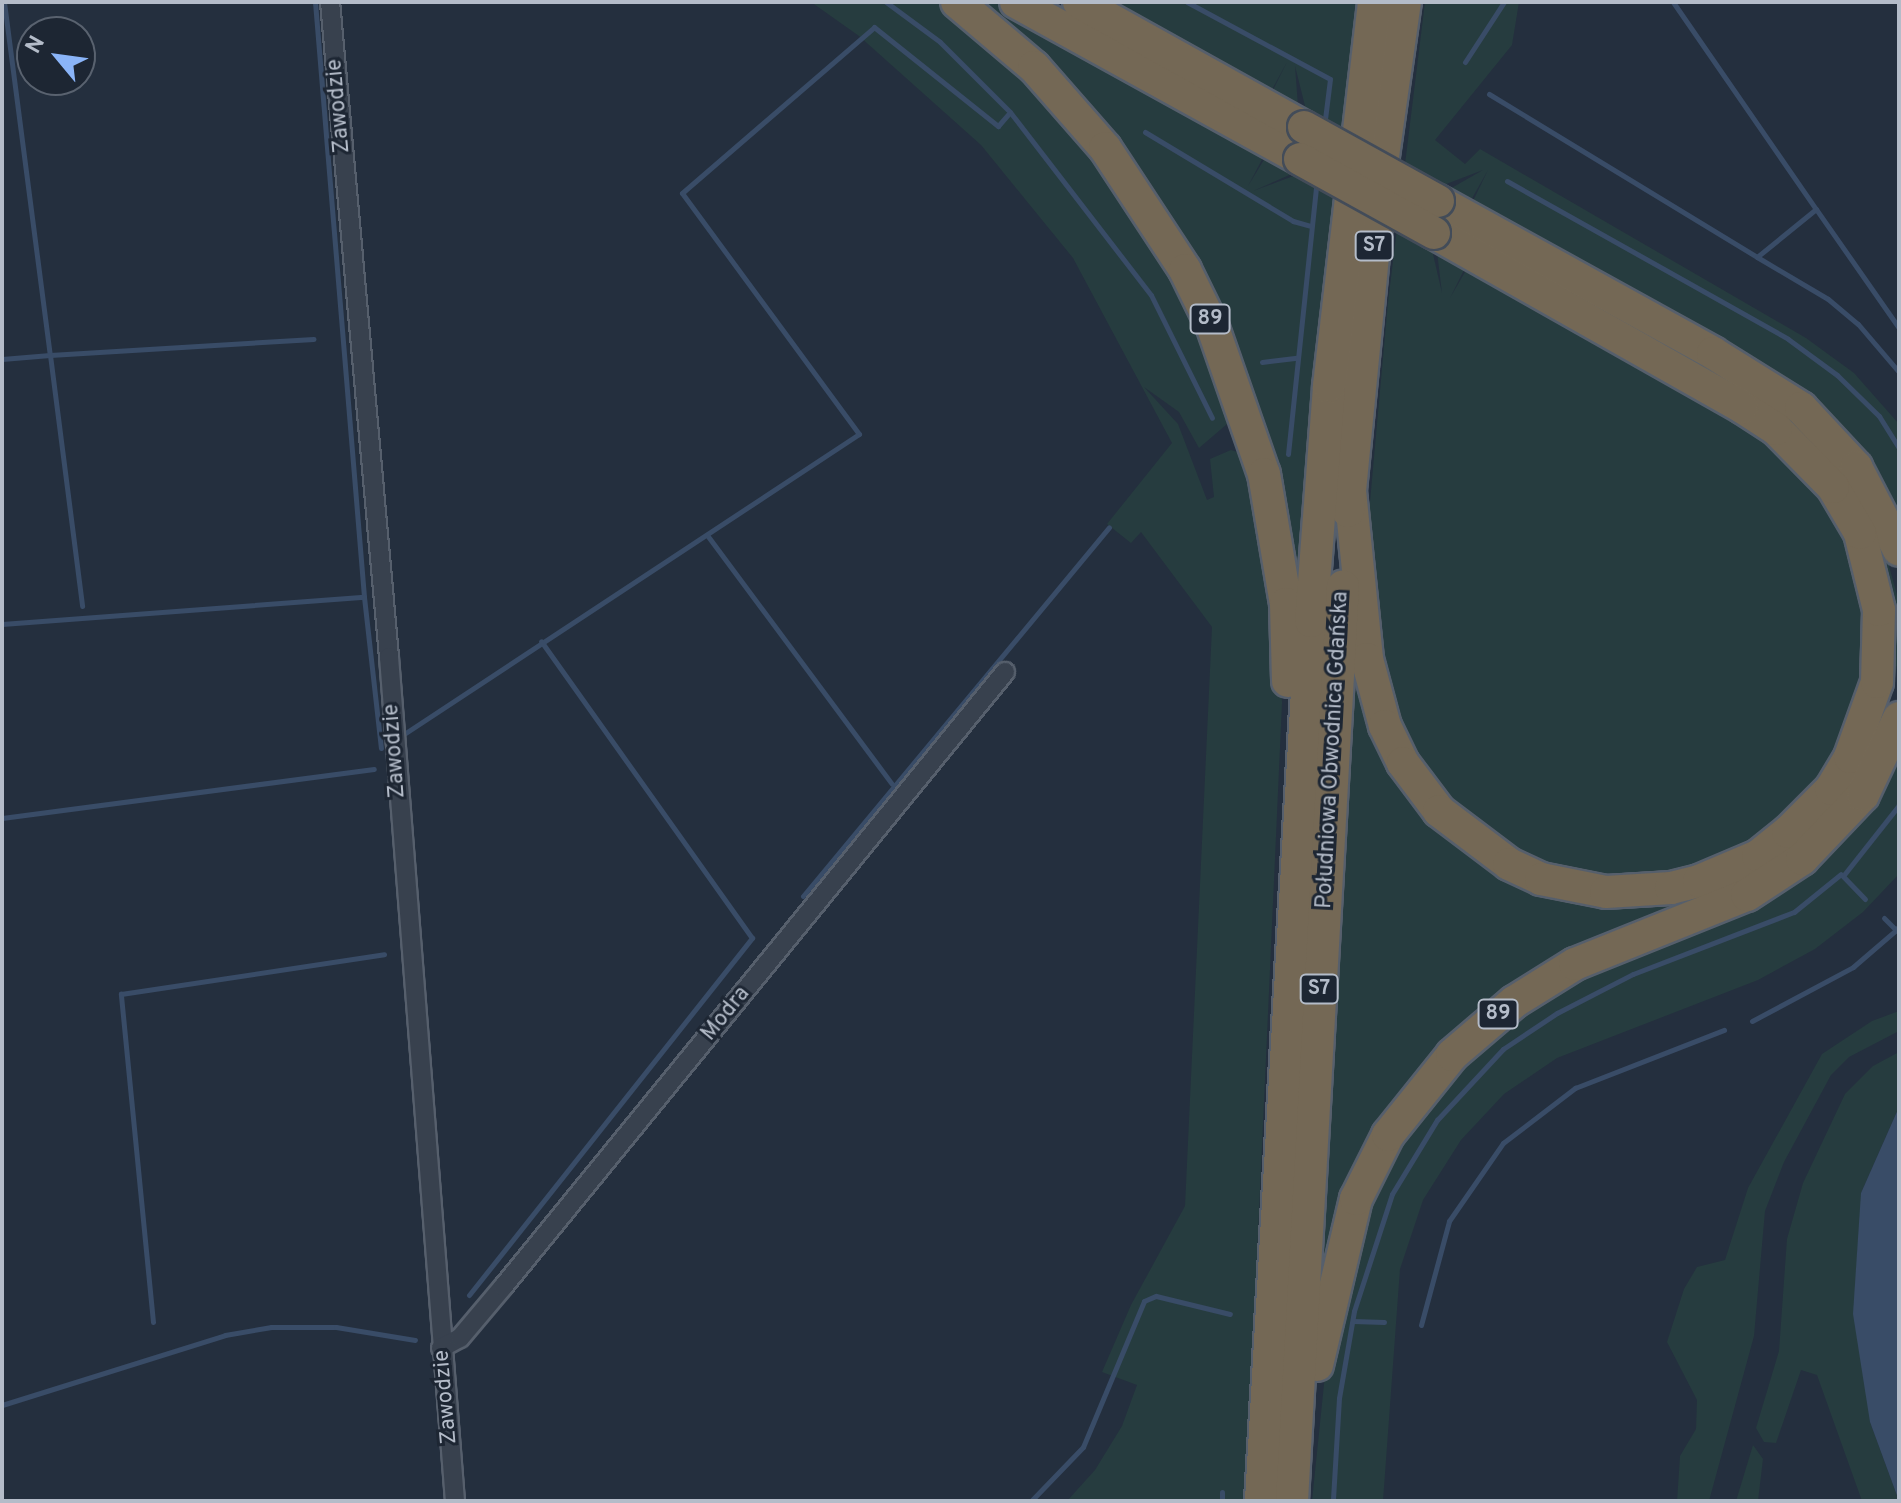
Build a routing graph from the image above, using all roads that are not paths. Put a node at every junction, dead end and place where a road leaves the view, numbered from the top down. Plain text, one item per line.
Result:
1 (330, 2) edge
2 (957, 2) edge
3 (1016, 2) edge
4 (1079, 2) edge
5 (1374, 2) edge
6 (1405, 2) edge
7 (1350, 491) junction
8 (1899, 550) edge
9 (1005, 672) dead end
10 (1899, 718) edge
11 (1296, 852) junction
12 (441, 1348) junction
13 (1292, 1494) edge
14 (455, 1501) edge
15 (1261, 1501) edge

1 - 12 street, Zawodzie
2 - 11 highway, 89
3 - 7 highway, bridge
4 - 8 highway, bridge
5 - 11 highway, Południowa Obwodnica Gdańska / S7
6 - 7 highway, Południowa Obwodnica Gdańska / S7
7 - 13 highway, Południowa Obwodnica Gdańska / S7
9 - 12 street, Modra
10 - 13 highway, 89
11 - 15 highway, Południowa Obwodnica Gdańska / S7
12 - 14 street, Zawodzie

